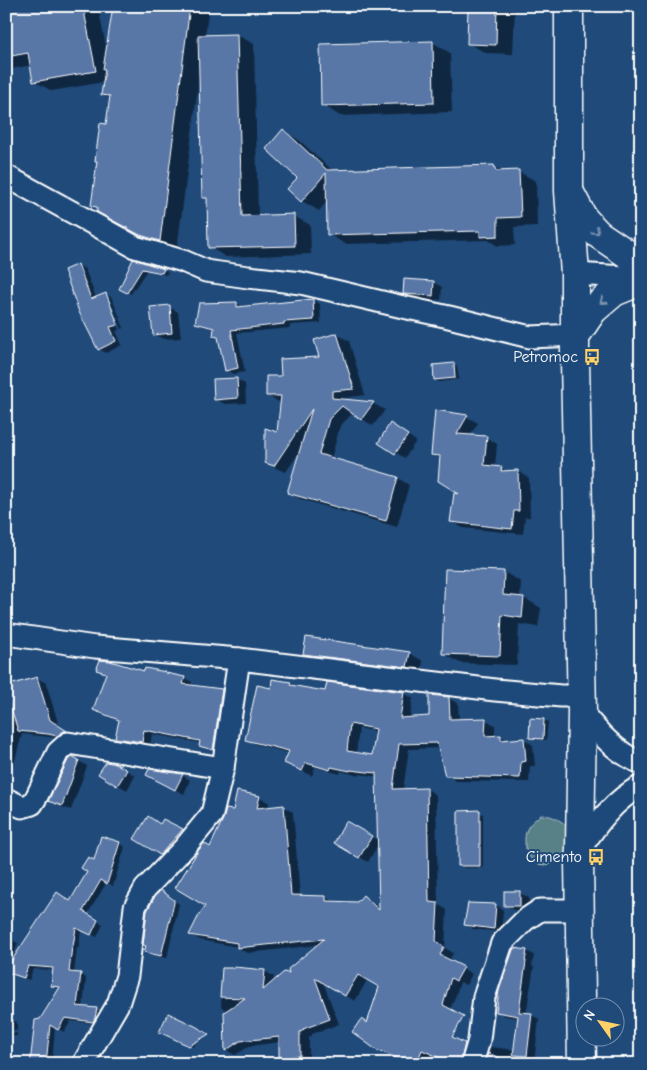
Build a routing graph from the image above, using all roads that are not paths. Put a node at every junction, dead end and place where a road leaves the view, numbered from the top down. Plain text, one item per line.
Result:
1 (569, 6) edge
2 (6, 176) edge
3 (570, 191) junction
4 (641, 264) edge
5 (574, 274) junction
6 (641, 279) edge
7 (576, 335) junction
8 (6, 634) edge
9 (239, 659) junction
10 (582, 704) junction
11 (641, 763) edge
12 (223, 768) junction
13 (641, 786) edge
14 (6, 799) edge
15 (580, 849) junction
16 (579, 910) junction
17 (83, 1064) edge
18 (472, 1064) edge
19 (582, 1064) edge

1 - 3 main road
2 - 7 street
3 -> 4 main road
3 - 5 main road
5 - 6 street
5 - 7 main road
6 -> 7 main road
7 - 10 main road
8 - 9 street
9 - 10 street
9 - 12 street
10 - 11 street
10 - 15 main road
12 - 14 street
12 - 17 street
13 - 15 street
15 - 16 main road
16 - 18 street
16 - 19 main road

